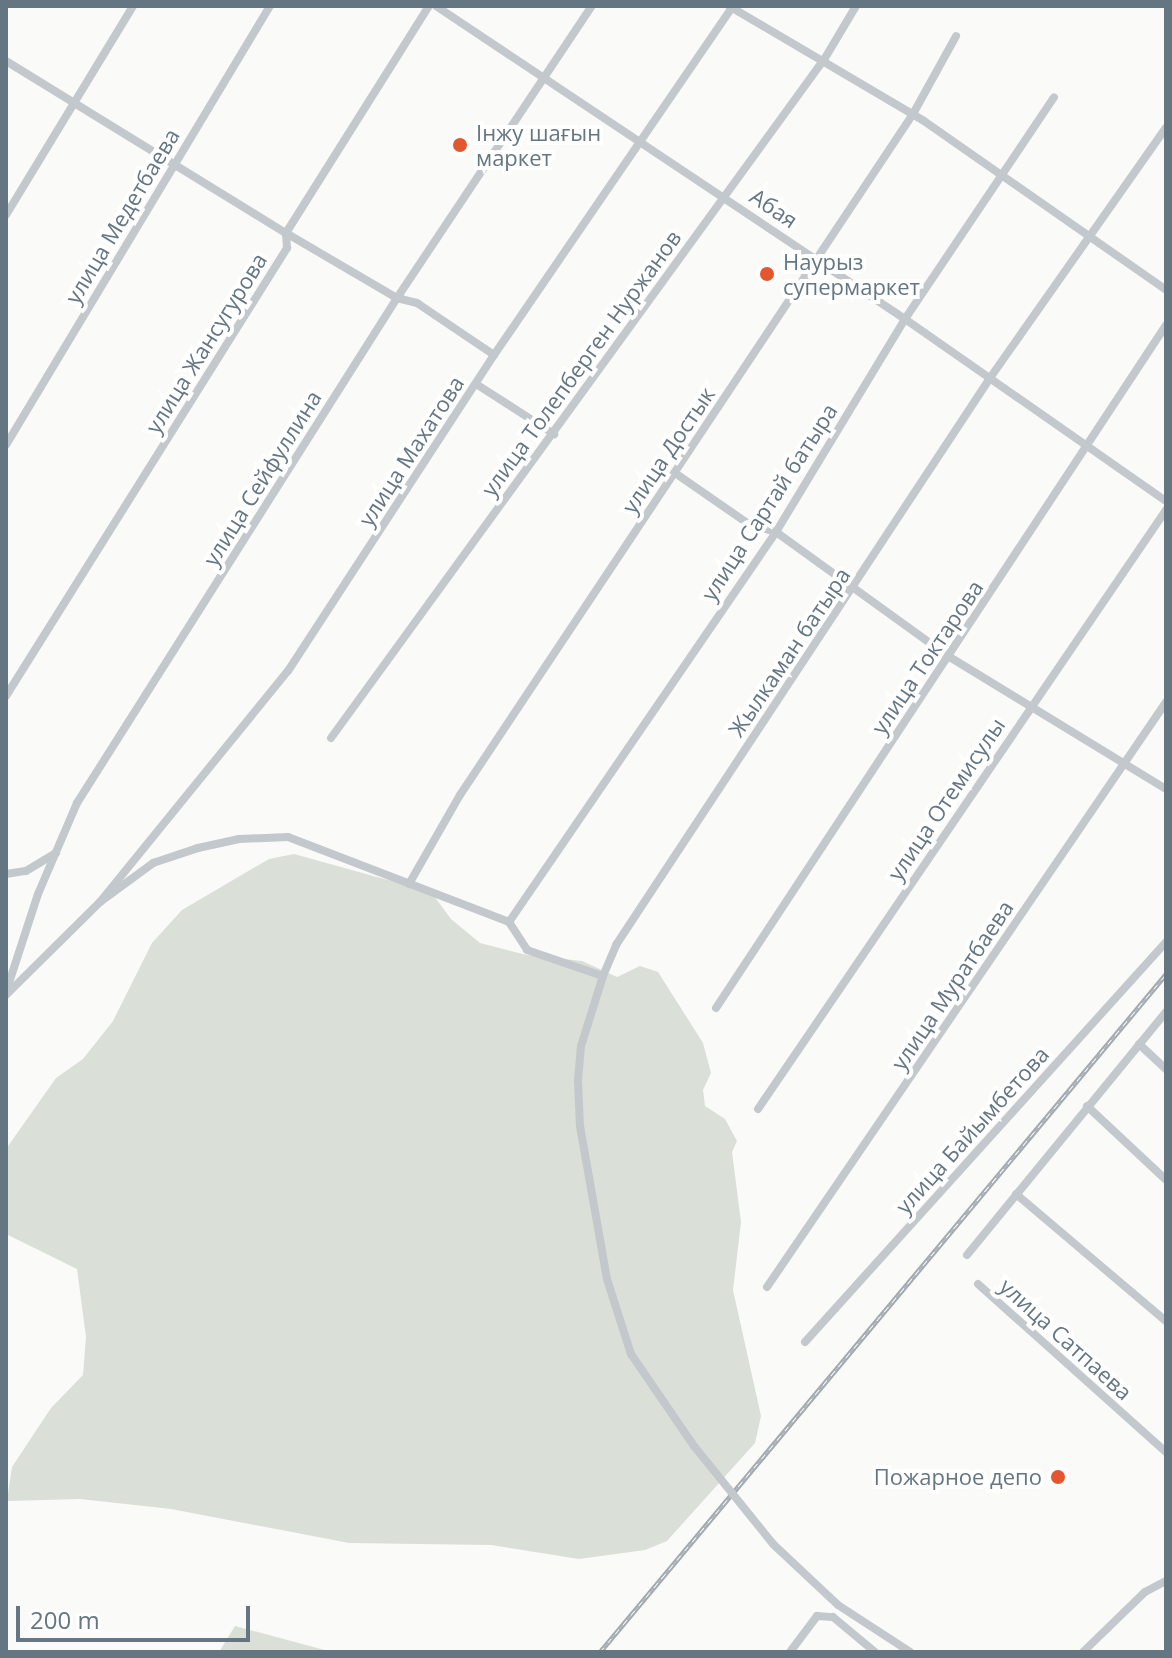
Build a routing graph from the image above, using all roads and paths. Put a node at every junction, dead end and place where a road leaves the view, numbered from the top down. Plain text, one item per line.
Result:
1 (133, 6) edge
2 (270, 6) edge
3 (429, 6) edge
4 (436, 6) edge
5 (592, 6) edge
6 (856, 6) edge
7 (731, 7) edge
8 (956, 36) dead end
9 (825, 58) junction
10 (6, 61) edge
11 (546, 75) junction
12 (1054, 97) dead end
13 (73, 100) junction
14 (913, 114) junction
15 (1166, 128) edge
16 (641, 140) junction
17 (172, 166) junction
18 (1001, 176) junction
19 (723, 196) junction
20 (6, 215) edge
21 (286, 233) junction
22 (1089, 238) junction
23 (817, 259) junction
24 (1166, 290) edge
25 (397, 298) junction
26 (905, 319) junction
27 (1166, 325) edge
28 (494, 355) junction
29 (990, 378) junction
30 (476, 384) junction
31 (554, 434) junction
32 (6, 445) edge
33 (1089, 447) junction
34 (675, 473) junction
35 (1166, 501) edge
36 (1166, 510) edge
37 (776, 532) junction
38 (853, 589) junction
39 (948, 656) junction
40 (6, 696) edge
41 (1166, 702) edge
42 (1030, 706) junction
43 (331, 738) dead end
44 (1125, 764) junction
45 (1166, 789) edge
46 (56, 852) junction
47 (6, 874) edge
48 (409, 884) junction
49 (100, 902) junction
50 (509, 922) junction
51 (1166, 942) edge
52 (603, 976) junction
53 (6, 994) edge
54 (716, 1008) dead end
55 (1166, 1012) edge
56 (1139, 1044) junction
57 (1166, 1069) edge
58 (1087, 1106) junction
59 (758, 1109) dead end
60 (1166, 1180) edge
61 (1016, 1194) junction
62 (967, 1255) dead end
63 (978, 1284) dead end
64 (767, 1287) dead end
65 (1166, 1321) edge
66 (805, 1342) dead end
67 (1166, 1452) edge
68 (1166, 1581) edge
69 (790, 1652) edge
70 (875, 1652) edge
71 (910, 1652) edge
72 (1083, 1652) edge

1 - 13 street
2 - 17 street, улица Медетбаева
3 - 21 street, улица Жансугурова
4 - 11 street, Абая
5 - 11 street, улица Сейфуллина
6 - 9 street, улица Толепберген Нуржанов
7 - 9 street
7 - 16 street, улица Махатова
8 - 14 street, улица Достык
9 - 14 street
9 - 19 street, улица Толепберген Нуржанов
10 - 13 street
11 - 16 street, Абая
11 - 25 street, улица Сейфуллина
12 - 18 street, улица Сартай батыра
13 - 17 street
13 - 20 street
14 - 18 street
14 - 23 street, улица Достык
15 - 22 street, Жылкаман батыра
16 - 19 street, Абая
16 - 28 street, улица Махатова
17 - 21 street
17 - 32 street, улица Медетбаева
18 - 22 street
18 - 26 street, улица Сартай батыра
19 - 23 street, Абая
19 - 31 street, улица Толепберген Нуржанов
21 - 25 street
21 - 40 street, улица Жансугурова
22 - 24 street
22 - 29 street, Жылкаман батыра
23 - 26 street, Абая
23 - 34 street, улица Достык
25 - 28 street
25 - 46 street, улица Сейфуллина
26 - 29 street, Абая
26 - 37 street, улица Сартай батыра
27 - 33 street, улица Токтарова
28 - 30 street, улица Махатова
29 - 33 street, Абая
29 - 38 street, Жылкаман батыра
30 - 31 street
30 - 49 street, улица Махатова
31 - 43 street, улица Толепберген Нуржанов
33 - 35 street, Абая
33 - 39 street, улица Токтарова
34 - 37 street
34 - 48 street, улица Достык
36 - 42 street, улица Отемисулы
37 - 38 street
37 - 50 street, улица Сартай батыра
38 - 39 street
38 - 52 street, Жылкаман батыра
39 - 42 street
39 - 54 street, улица Токтарова
41 - 44 street, улица Муратбаева
42 - 44 street
42 - 59 street, улица Отемисулы
44 - 45 street
44 - 64 street, улица Муратбаева
46 - 47 street
46 - 53 street, улица Сейфуллина
48 - 49 street
48 - 50 street
49 - 53 street
50 - 52 street
51 - 66 street, улица Байымбетова
52 - 71 street, Жылкаман батыра, bridge
55 - 56 street
56 - 57 street
56 - 58 street
58 - 60 street
58 - 61 street
61 - 62 street
61 - 65 street
63 - 67 street, улица Сатпаева
68 - 72 street
69 - 70 street

